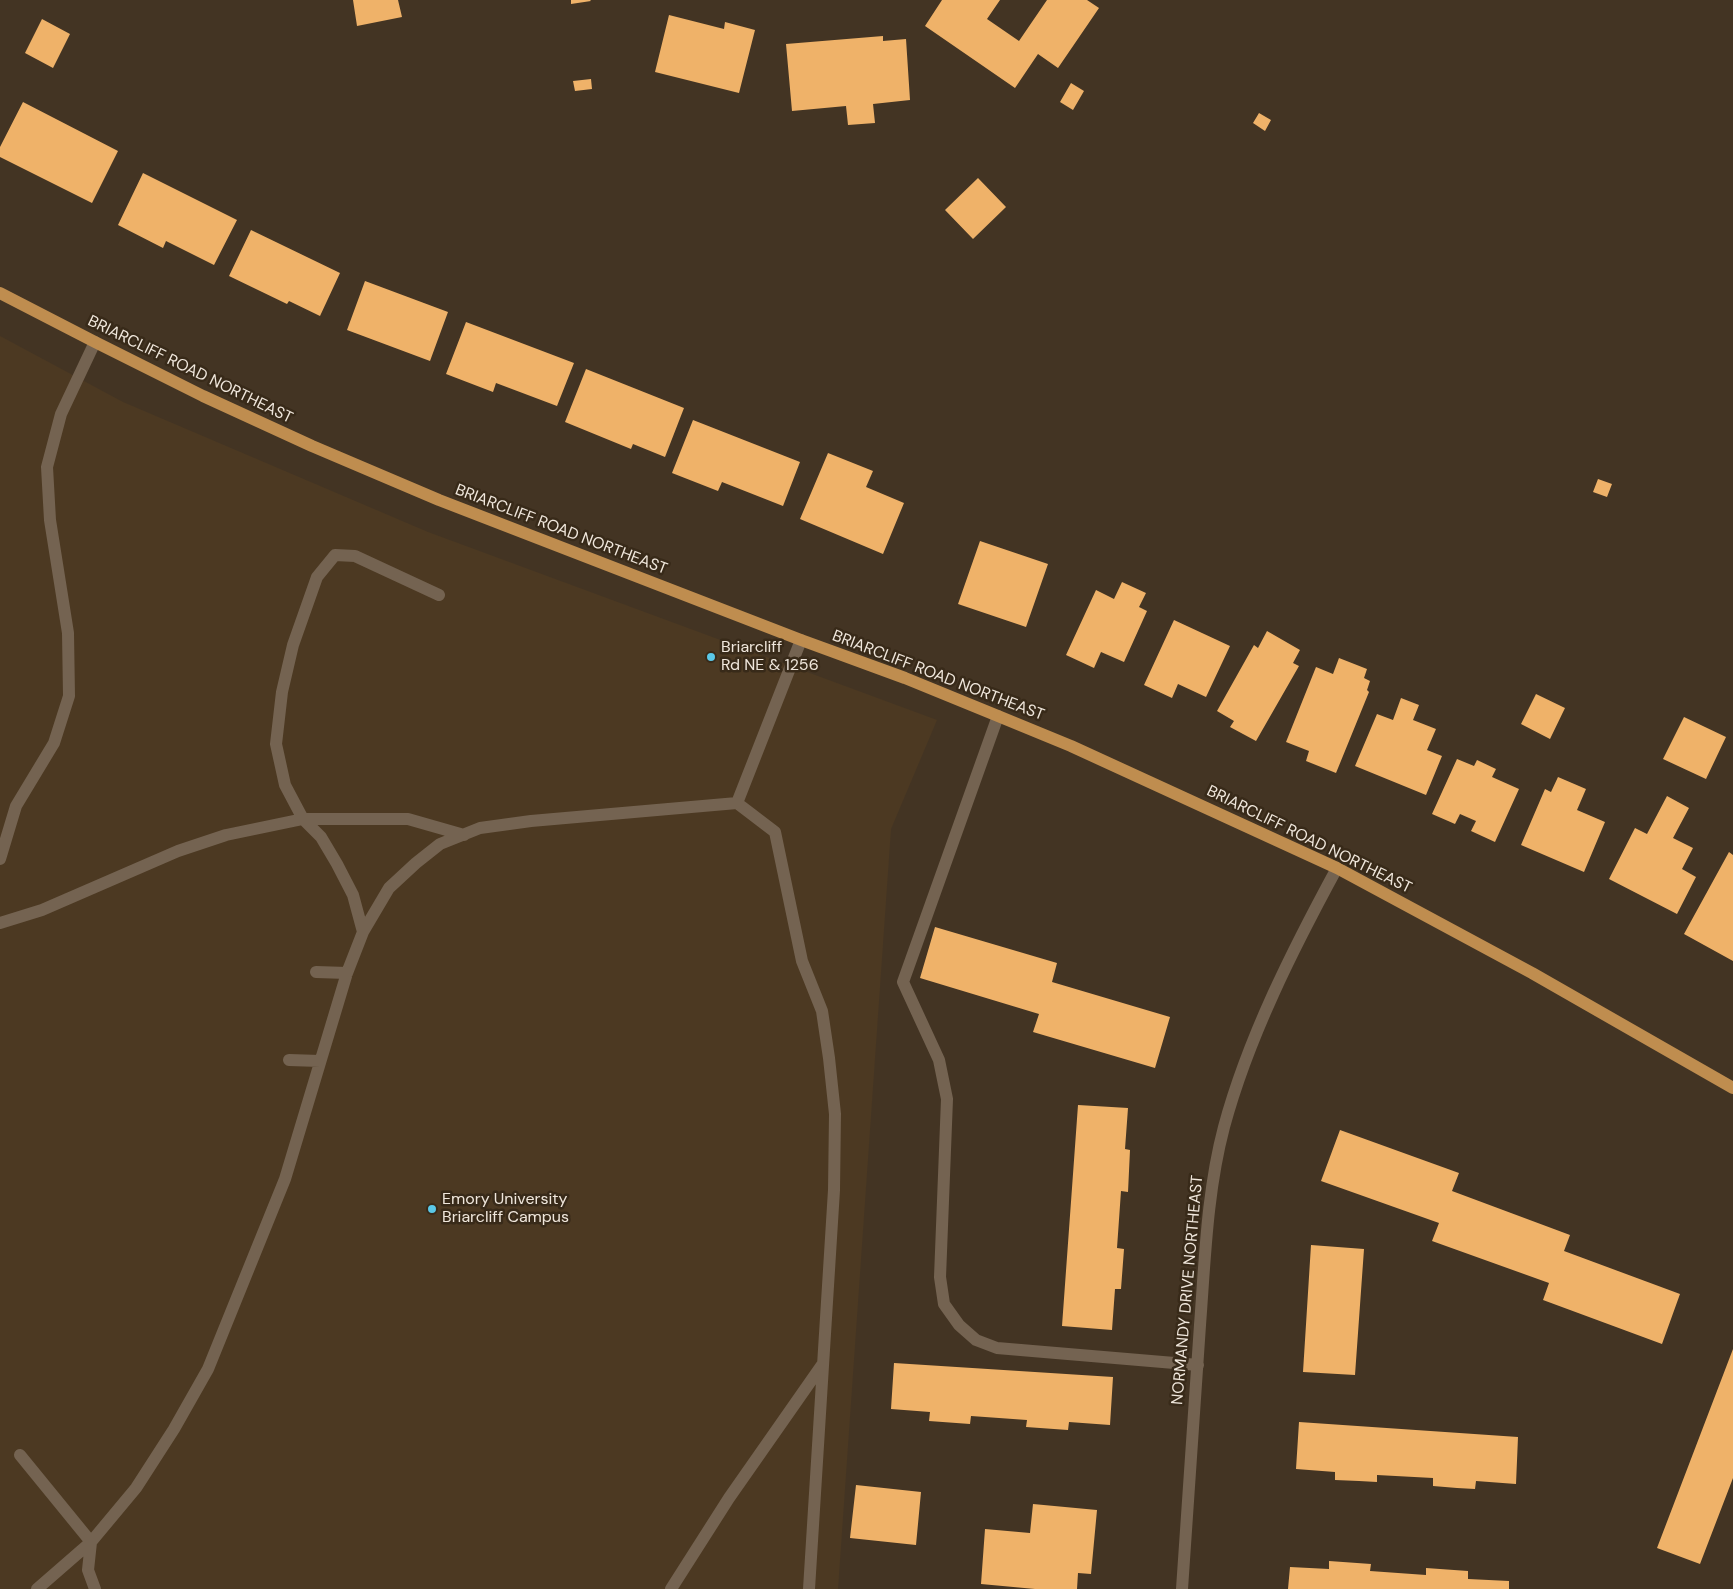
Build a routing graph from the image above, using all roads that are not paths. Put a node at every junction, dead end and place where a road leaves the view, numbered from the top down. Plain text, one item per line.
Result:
1 (0, 292) edge
2 (95, 342) junction
3 (439, 595) dead end
4 (801, 640) junction
5 (998, 716) junction
6 (737, 803) junction
7 (303, 819) junction
8 (464, 835) junction
9 (0, 859) edge
10 (1337, 868) junction
11 (0, 923) edge
12 (363, 932) junction
13 (316, 972) dead end
14 (347, 973) junction
15 (289, 1060) dead end
16 (320, 1061) junction
17 (1733, 1088) edge
18 (823, 1365) junction
19 (1198, 1365) junction
20 (20, 1455) dead end
21 (91, 1542) junction
22 (37, 1589) edge
23 (95, 1589) edge
24 (671, 1589) edge
25 (809, 1589) edge
26 (1182, 1589) edge

1 - 2 main road, BRIARCLIFF ROAD NORTHEAST
2 - 4 main road, BRIARCLIFF ROAD NORTHEAST
2 - 9 street
3 - 7 street
4 - 5 main road, BRIARCLIFF ROAD NORTHEAST
4 - 6 street
5 - 10 main road, BRIARCLIFF ROAD NORTHEAST
5 - 19 street
6 - 8 street
6 - 18 street
7 - 8 street
7 - 11 street
7 - 12 street
8 - 12 street
10 - 17 main road, BRIARCLIFF ROAD NORTHEAST
10 - 19 street, NORMANDY DRIVE NORTHEAST
12 - 14 street
13 - 14 street
14 - 16 street
15 - 16 street
16 - 21 street
18 - 24 street
18 - 25 street
19 - 26 street, NORMANDY DRIVE NORTHEAST
20 - 21 street
21 - 22 street
21 - 23 street

